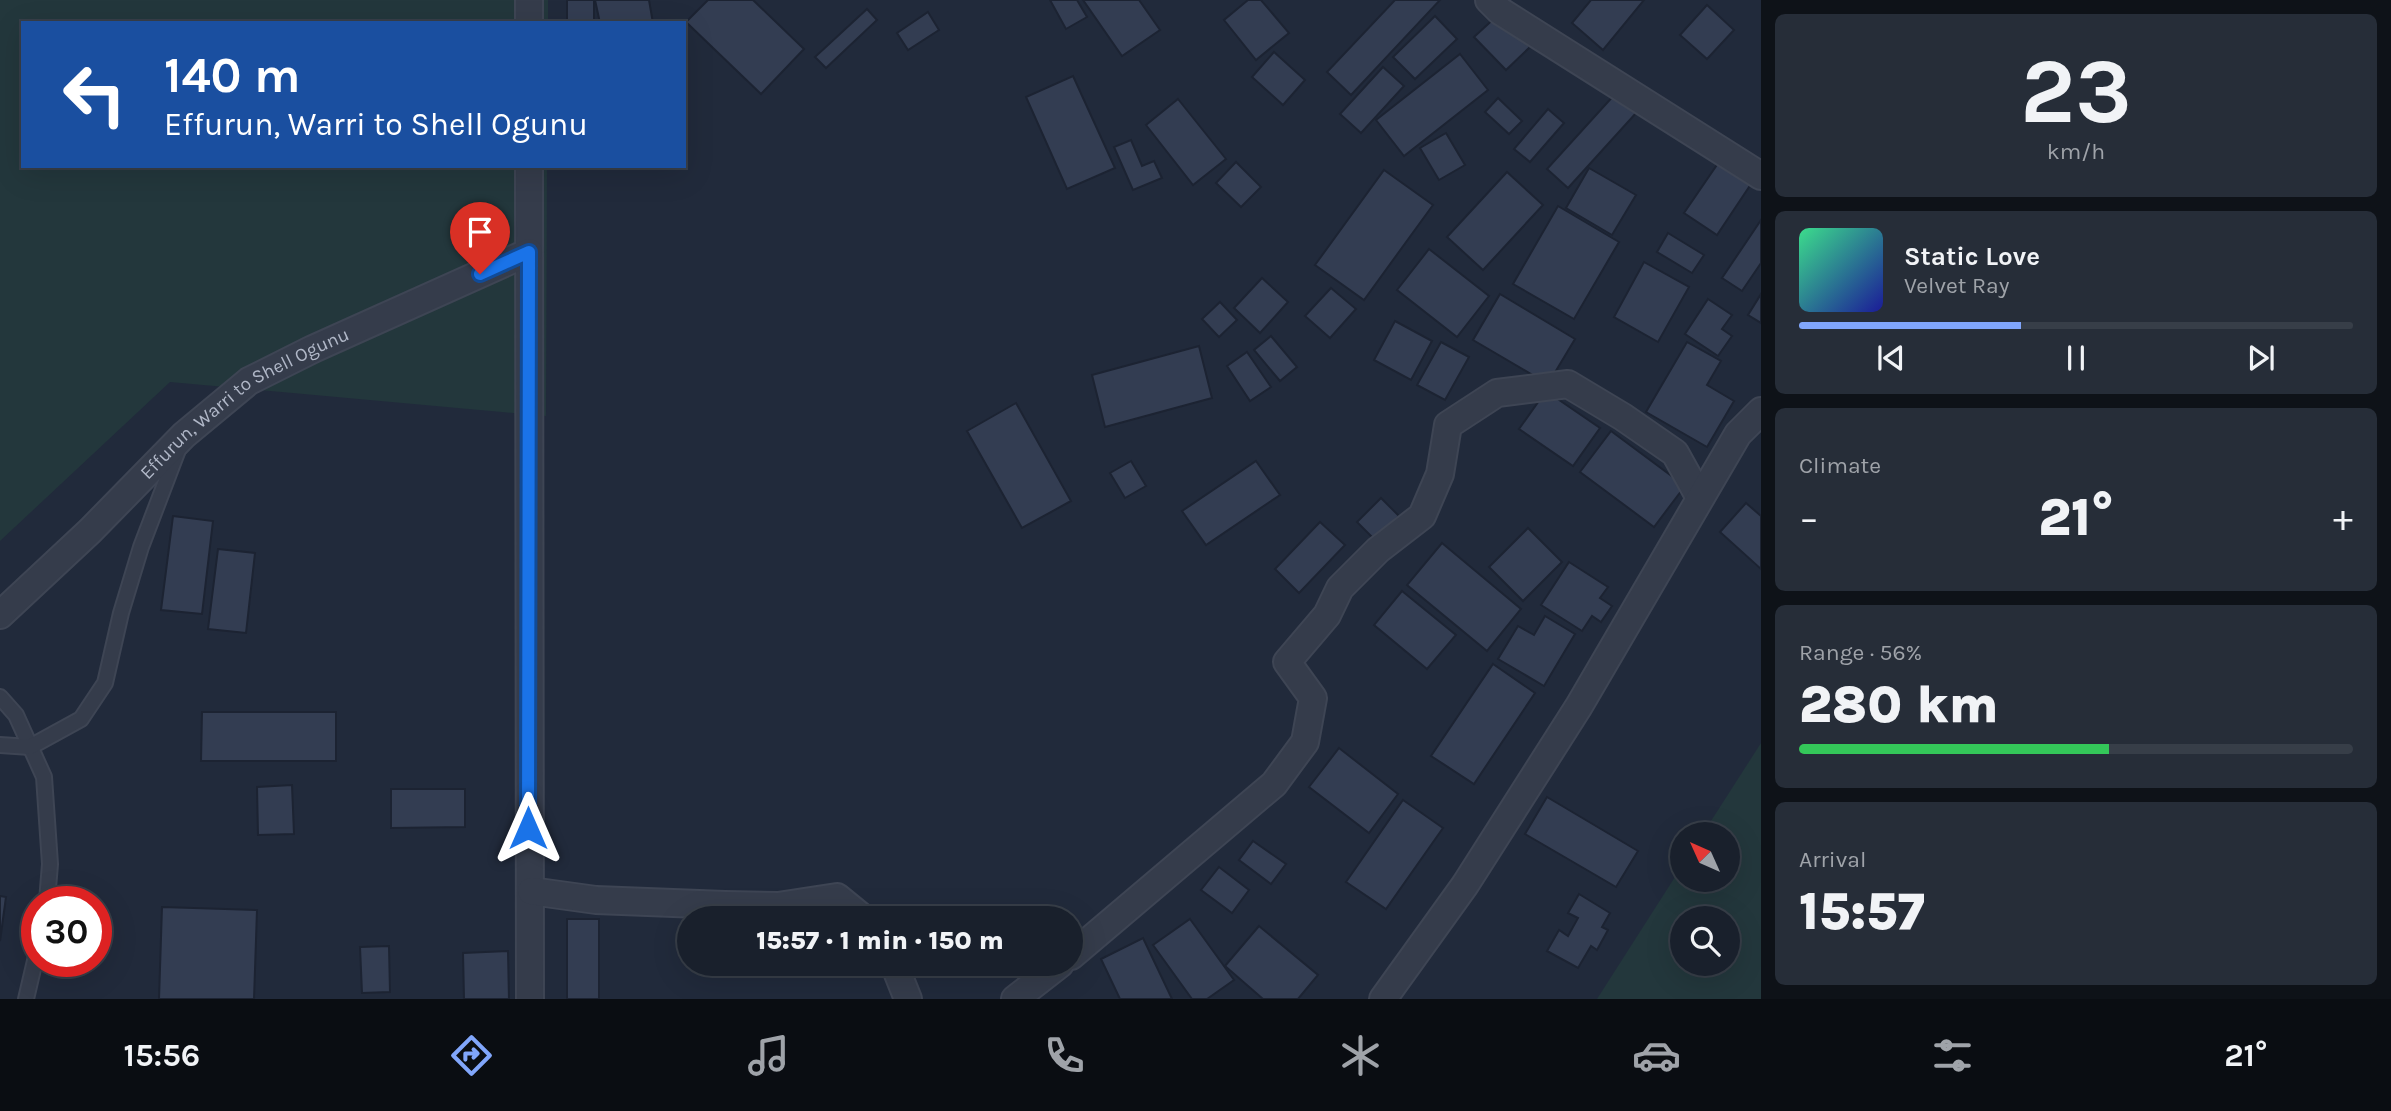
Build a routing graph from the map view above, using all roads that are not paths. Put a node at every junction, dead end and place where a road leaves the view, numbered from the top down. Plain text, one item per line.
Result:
1 (529, 0) edge
2 (1489, 0) edge
3 (529, 21) edge
4 (529, 168) edge
5 (1761, 176) edge
6 (529, 252) junction
7 (1761, 411) edge
8 (184, 436) junction
9 (1700, 498) junction
10 (0, 614) edge
11 (0, 697) edge
12 (0, 745) edge
13 (30, 747) junction
14 (48, 886) edge
15 (531, 891) junction
16 (778, 906) edge
17 (778, 906) edge
18 (848, 906) edge
19 (1083, 946) edge
20 (899, 976) edge
21 (1045, 976) edge
22 (31, 977) edge
23 (26, 999) edge
24 (530, 999) edge
25 (908, 999) edge
26 (1015, 999) edge
27 (1383, 999) edge

1 - 3 street
2 - 5 street
4 - 6 street
6 - 8 street, Effurun, Warri to Shell Ogunu
6 - 15 street
7 - 9 street
8 - 10 street, Effurun, Warri to Shell Ogunu
8 - 13 lane
9 - 19 street
9 - 27 street
11 - 13 lane
12 - 13 lane
13 - 14 lane
15 - 16 street
15 - 24 street
17 - 18 street
20 - 25 street
21 - 26 street
22 - 23 lane

